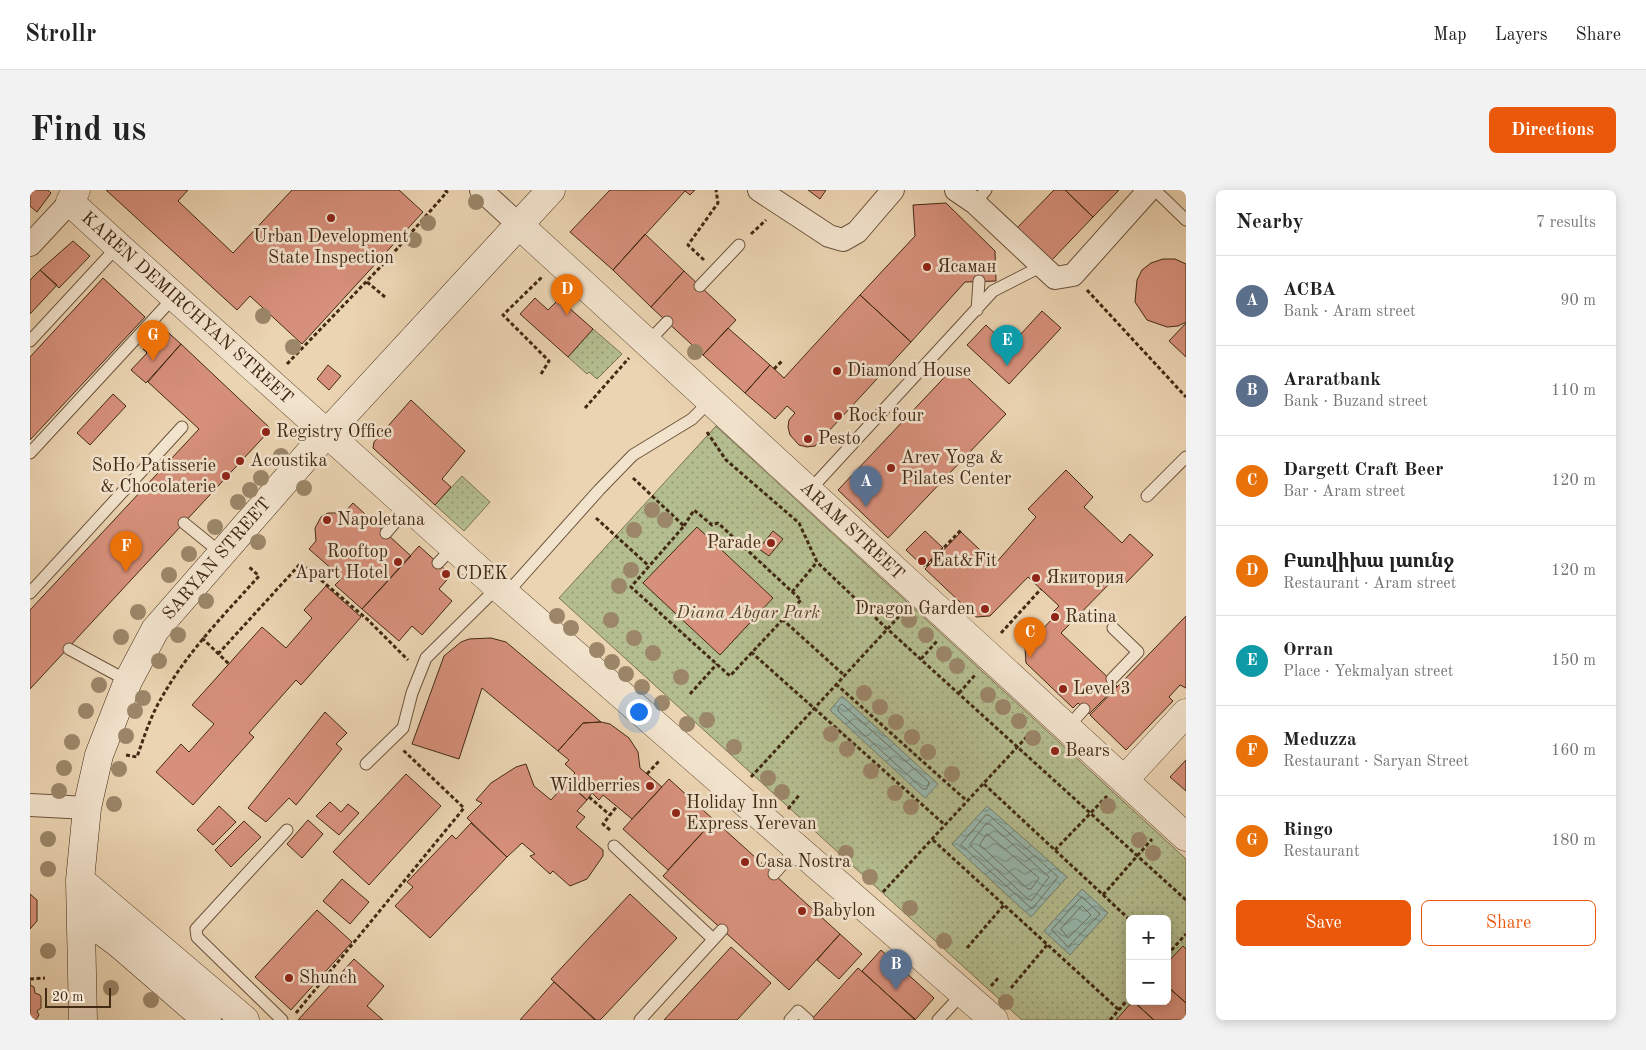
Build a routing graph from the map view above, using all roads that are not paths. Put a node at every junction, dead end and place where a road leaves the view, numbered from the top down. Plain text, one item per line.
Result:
1 (481, 190) edge
2 (551, 190) edge
3 (759, 190) edge
4 (893, 190) edge
5 (956, 190) edge
6 (1149, 190) edge
7 (1155, 190) edge
8 (73, 196) edge
9 (981, 196) edge
10 (1184, 215) edge
11 (518, 224) junction
12 (30, 245) edge
13 (739, 245) road end
14 (118, 246) junction
15 (1042, 266) junction
16 (979, 281) dead end
17 (700, 286) dead end
18 (174, 297) junction
19 (976, 310) junction
20 (667, 322) dead end
21 (30, 341) edge
22 (641, 347) junction
23 (708, 413) junction
24 (182, 427) dead end
25 (326, 434) junction
26 (30, 453) edge
27 (1186, 457) edge
28 (809, 491) junction
29 (1147, 496) dead end
30 (408, 507) junction
31 (184, 523) dead end
32 (386, 533) dead end
33 (220, 554) junction
34 (502, 590) junction
35 (30, 593) edge
36 (1113, 628) dead end
37 (69, 649) dead end
38 (1112, 679) dead end
39 (128, 681) junction
40 (1186, 713) edge
41 (366, 764) dead end
42 (1124, 780) junction
43 (30, 805) edge
44 (87, 808) junction
45 (287, 830) dead end
46 (1186, 837) edge
47 (614, 846) dead end
48 (797, 848) junction
49 (774, 874) dead end
50 (80, 880) junction
51 (81, 916) junction
52 (722, 930) dead end
53 (714, 940) junction
54 (976, 991) junction
55 (83, 1020) edge
56 (207, 1020) edge
57 (245, 1020) edge
58 (282, 1020) edge
59 (640, 1020) edge
60 (790, 1020) edge
61 (808, 1020) edge
62 (938, 1020) edge
63 (994, 1020) edge

1 - 11 street
2 - 11 street, SARYAN STREET
3 - 4 street
5 - 9 street
6 - 15 street
7 - 10 lane
8 - 12 street
8 - 14 street, KAREN DEMIRCHYAN STREET
9 - 15 street
11 - 22 street, ARAM STREET
11 - 25 street, SARYAN STREET
13 - 17 lane
14 - 18 street, KAREN DEMIRCHYAN STREET
14 - 21 lane
15 - 19 lane
16 - 19 lane
18 - 25 street, KAREN DEMIRCHYAN STREET
18 - 26 lane
19 - 28 lane
20 - 22 lane
22 - 23 street, ARAM STREET
23 - 28 street, ARAM STREET
23 - 34 lane
24 - 35 lane
25 - 30 street, KAREN DEMIRCHYAN STREET
25 - 33 street, SARYAN STREET
27 - 29 lane
28 - 42 street, ARAM STREET
30 - 32 lane
30 - 34 street, KAREN DEMIRCHYAN STREET
31 - 33 lane
33 - 39 street, SARYAN STREET
34 - 41 lane
34 - 48 street, KAREN DEMIRCHYAN STREET
36 - 38 lane
37 - 39 lane
39 - 44 street, SARYAN STREET
40 - 42 street
42 - 46 street, ARAM STREET
43 - 44 street
44 - 50 street, SARYAN STREET
45 - 58 lane
47 - 53 lane
48 - 49 lane
48 - 54 street, KAREN DEMIRCHYAN STREET
50 - 51 street, SARYAN STREET
50 - 57 street
51 - 55 street, SARYAN STREET
51 - 56 street
52 - 53 lane
53 - 59 lane
54 - 62 lane
54 - 63 street, KAREN DEMIRCHYAN STREET
60 - 61 lane

